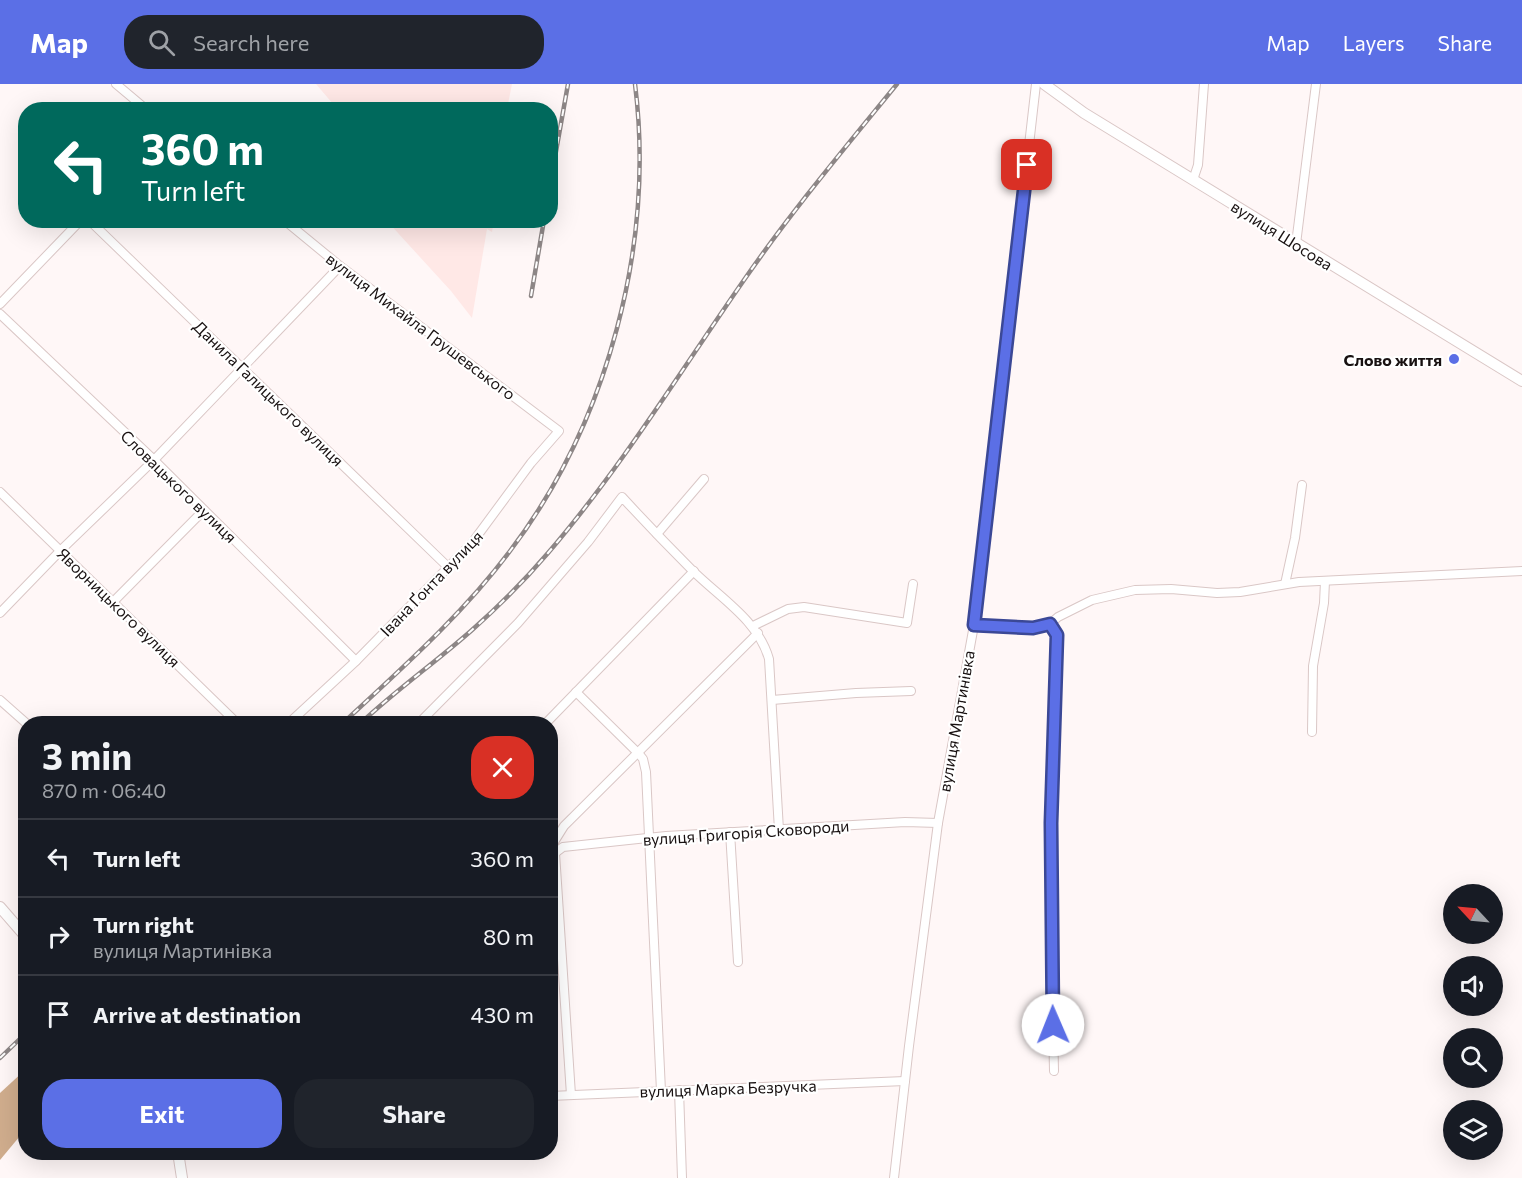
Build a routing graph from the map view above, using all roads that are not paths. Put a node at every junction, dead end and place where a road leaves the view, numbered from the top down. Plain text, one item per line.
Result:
1 (116, 84) edge
2 (1036, 84) edge
3 (1044, 84) edge
4 (1204, 84) edge
5 (1316, 84) edge
6 (137, 102) edge
7 (1193, 180) junction
8 (73, 228) edge
9 (97, 228) edge
10 (294, 228) edge
11 (1296, 243) junction
12 (340, 266) junction
13 (0, 304) edge
14 (0, 314) edge
15 (243, 368) junction
16 (1522, 381) edge
17 (559, 431) joint
18 (154, 460) junction
19 (704, 479) dead end
20 (1302, 485) dead end
21 (0, 492) edge
22 (204, 510) junction
23 (657, 534) junction
24 (61, 550) junction
25 (448, 567) junction
26 (694, 571) junction
27 (1522, 571) edge
28 (1325, 581) junction
29 (913, 584) dead end
30 (1285, 584) junction
31 (113, 602) junction
32 (0, 613) edge
33 (1050, 624) junction
34 (974, 625) junction
35 (756, 630) junction
36 (356, 661) junction
37 (911, 691) dead end
38 (576, 692) junction
39 (0, 700) edge
40 (772, 700) junction
41 (18, 716) edge
42 (230, 716) edge
43 (297, 716) edge
44 (426, 716) edge
45 (553, 716) edge
46 (1312, 732) dead end
47 (639, 754) junction
48 (938, 823) junction
49 (779, 830) junction
50 (730, 832) junction
51 (558, 836) edge
52 (648, 838) junction
53 (558, 849) edge
54 (0, 907) edge
55 (18, 928) edge
56 (558, 929) edge
57 (738, 962) dead end
58 (1054, 1071) dead end
59 (904, 1080) junction
60 (679, 1090) junction
61 (661, 1091) junction
62 (571, 1095) junction
63 (558, 1096) edge
64 (179, 1160) edge
65 (182, 1178) edge
66 (682, 1178) edge
67 (894, 1178) edge

1 - 6 street
2 - 34 street, вулиця Мартинівка
3 - 7 main road, вулиця Шосова
4 - 7 street
5 - 11 street
7 - 11 main road, вулиця Шосова
8 - 13 street
9 - 15 street, Данила Галицького вулиця
10 - 12 street, вулиця Михайла Грушевського
11 - 16 main road, вулиця Шосова
12 - 15 street
12 - 17 street, вулиця Михайла Грушевського
14 - 18 street, Словацького вулиця
15 - 18 street
15 - 25 street, Данила Галицького вулиця
17 - 25 street, Івана Ґонта вулиця
18 - 22 street, Словацького вулиця
18 - 24 street
19 - 23 street
20 - 30 street
21 - 24 street, Яворницького вулиця
22 - 31 street
22 - 36 street, Словацького вулиця
23 - 26 street
23 - 44 street
24 - 31 street, Яворницького вулиця
24 - 32 street
25 - 36 street, Івана Ґонта вулиця
26 - 35 street
26 - 38 street
27 - 28 street
28 - 30 street
28 - 46 street
29 - 35 street
30 - 33 street
31 - 42 street, Яворницького вулиця
33 - 34 street
33 - 58 street
34 - 48 street, вулиця Мартинівка
35 - 40 street
35 - 47 street
36 - 43 street, Івана Ґонта вулиця
37 - 40 street
38 - 45 street
38 - 47 street
39 - 41 street
40 - 49 street
47 - 51 street
47 - 52 street
48 - 49 street, вулиця Григорія Сковороди
48 - 59 street, вулиця Мартинівка
49 - 50 street, вулиця Григорія Сковороди
50 - 52 street, вулиця Григорія Сковороди
50 - 57 street
52 - 53 street, вулиця Григорія Сковороди
52 - 61 street
54 - 55 main road
56 - 62 street
59 - 60 street, вулиця Марка Безручка
59 - 67 street, вулиця Мартинівка
60 - 61 street, вулиця Марка Безручка
60 - 66 street
61 - 62 street, вулиця Марка Безручка
62 - 63 street, вулиця Марка Безручка
64 - 65 main road

